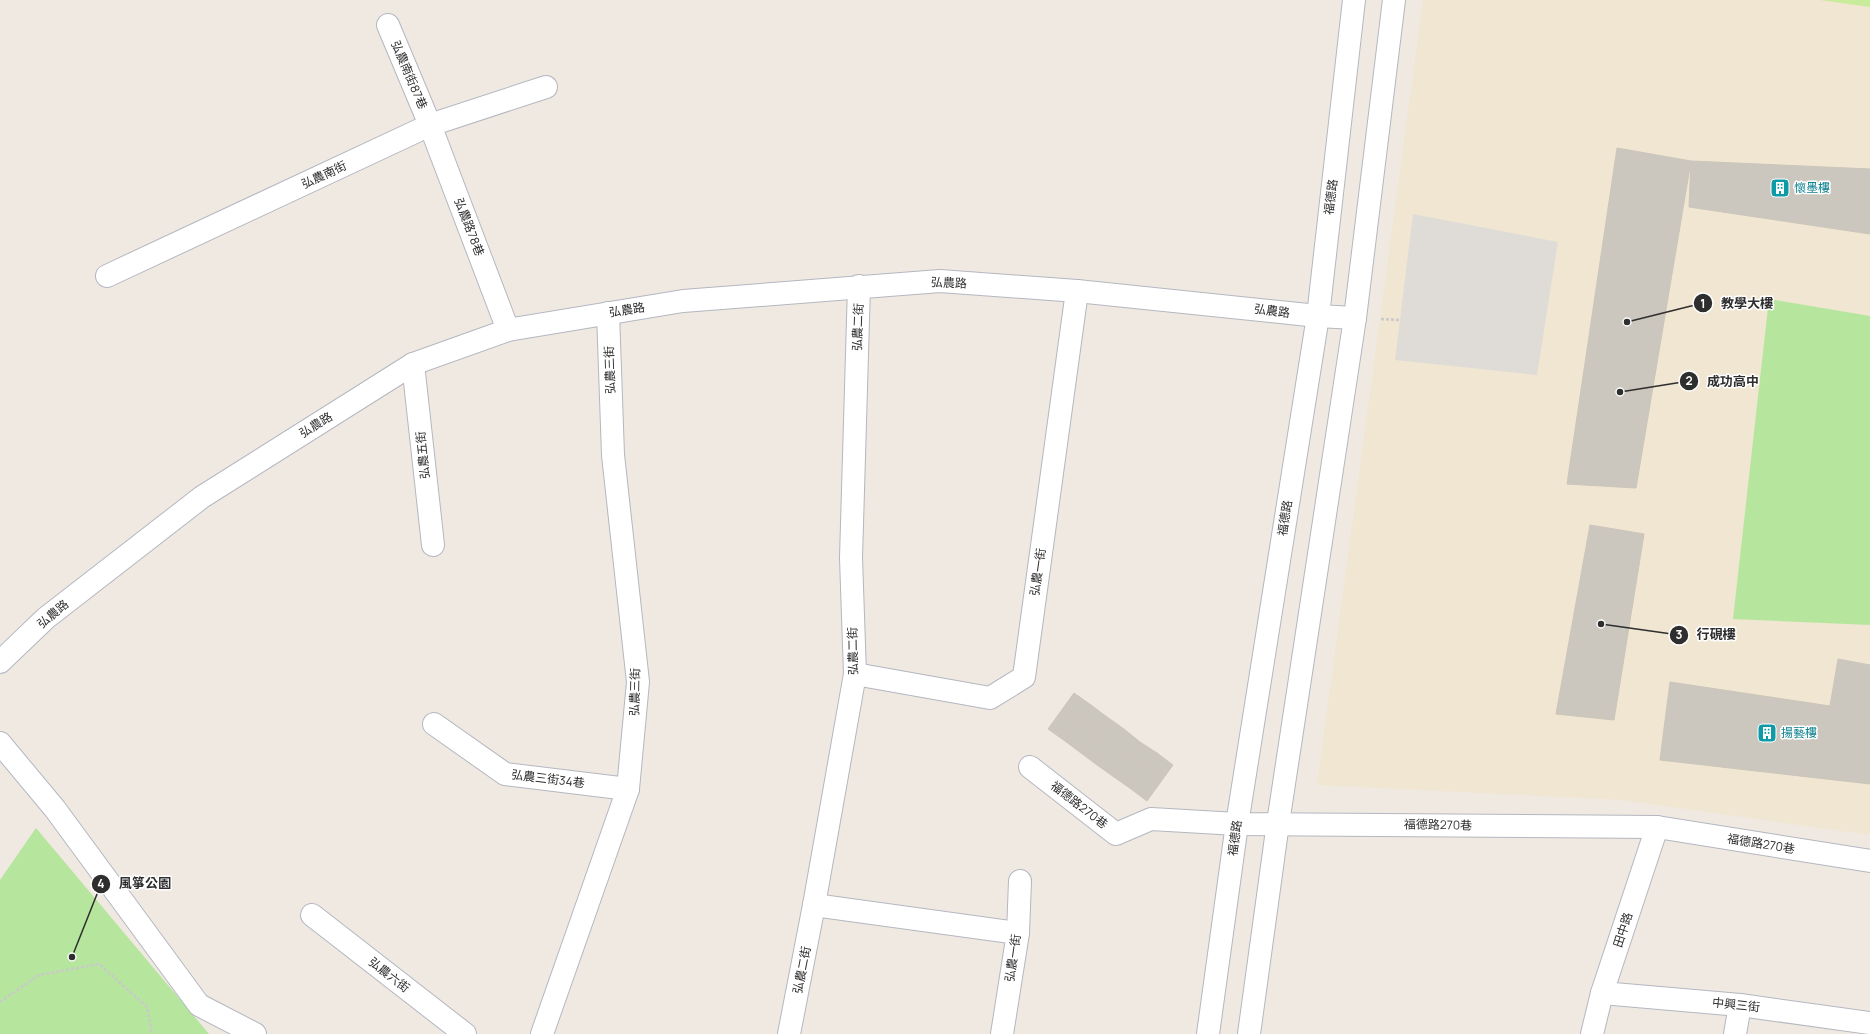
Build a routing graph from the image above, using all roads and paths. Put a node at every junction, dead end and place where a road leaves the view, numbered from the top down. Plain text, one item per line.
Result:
1 (1354, 0) edge
2 (1394, 0) edge
3 (388, 25) dead end
4 (546, 88) dead end
5 (430, 125) junction
6 (107, 276) dead end
7 (859, 286) junction
8 (1077, 291) junction
9 (608, 313) junction
10 (1318, 316) junction
11 (1355, 318) junction
12 (508, 330) junction
13 (412, 364) junction
14 (433, 545) dead end
15 (2, 654) edge
16 (855, 674) junction
17 (434, 724) dead end
18 (0, 743) edge
19 (1030, 767) dead end
20 (628, 789) junction
21 (1236, 824) junction
22 (1278, 824) junction
23 (1657, 827) junction
24 (1870, 861) edge
25 (1020, 881) dead end
26 (814, 905) junction
27 (312, 915) dead end
28 (1018, 933) junction
29 (1602, 993) junction
30 (0, 1002) edge
31 (1740, 1005) junction
32 (1870, 1023) edge
33 (152, 1034) edge
34 (255, 1034) edge
35 (465, 1034) edge
36 (542, 1034) edge
37 (789, 1034) edge
38 (1002, 1034) edge
39 (1208, 1034) edge
40 (1249, 1034) edge
41 (1592, 1034) edge
42 (1735, 1034) edge

1 - 10 street, 福德路
2 - 11 street
3 - 5 street, 弘農南街87巷
4 - 5 street, 弘農南街
5 - 6 street, 弘農南街
5 - 12 street, 弘農路78巷
7 - 8 street, 弘農路
7 - 9 street, 弘農路
7 - 16 street, 弘農二街
8 - 10 street, 弘農路
8 - 16 street, 弘農一街
9 - 12 street, 弘農路
9 - 20 street, 弘農三街
10 - 11 street, 弘農路
10 - 21 street, 福德路
11 - 22 street
12 - 13 street, 弘農路
13 - 14 street, 弘農五街
13 - 15 street, 弘農路
16 - 26 street, 弘農二街
17 - 20 street, 弘農三街34巷
18 - 34 street
19 - 21 street, 福德路270巷
20 - 36 street, 弘農三街
21 - 22 street, 福德路270巷
21 - 39 street, 福德路
22 - 23 street, 福德路270巷
22 - 40 street
23 - 24 street, 福德路270巷
23 - 29 street, 田中路
25 - 28 street, 弘農一街
26 - 28 street
26 - 37 street, 弘農二街
27 - 35 street, 弘農六街
28 - 38 street, 弘農一街
29 - 31 street, 中興三街
29 - 41 street, 田中路
30 - 33 path
31 - 32 street, 中興三街
31 - 42 street

